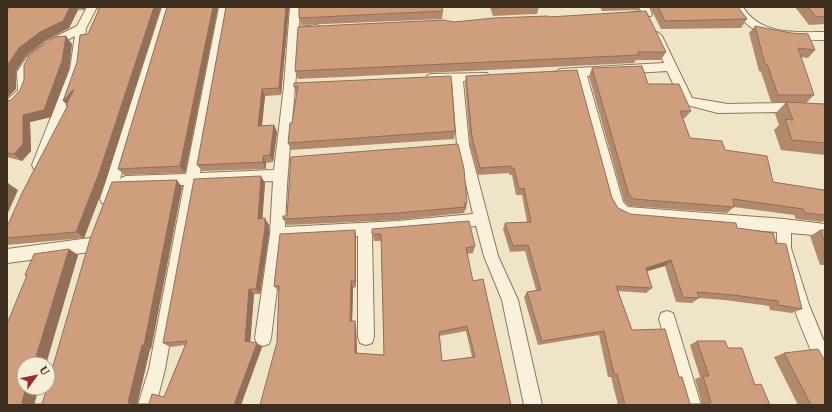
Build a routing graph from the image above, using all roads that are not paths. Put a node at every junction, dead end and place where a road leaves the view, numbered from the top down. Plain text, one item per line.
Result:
1 (92, 7) edge
2 (167, 7) edge
3 (224, 7) edge
4 (295, 7) edge
5 (738, 7) edge
6 (645, 10) edge
7 (624, 15) edge
8 (81, 28) junction
9 (324, 29) edge
10 (293, 31) junction
11 (825, 36) edge
12 (671, 67) junction
13 (580, 72) junction
14 (550, 73) edge
15 (496, 75) edge
16 (457, 77) junction
17 (417, 79) edge
18 (7, 106) edge
19 (825, 110) edge
20 (463, 145) junction
21 (448, 146) edge
22 (34, 175) edge
23 (280, 175) junction
24 (192, 178) junction
25 (113, 183) junction
26 (103, 210) edge
27 (481, 219) junction
28 (784, 224) junction
29 (365, 229) junction
30 (823, 230) edge
31 (277, 234) junction
32 (7, 256) edge
33 (85, 260) edge
34 (667, 319) dead end
35 (366, 337) dead end
36 (263, 338) dead end
37 (825, 364) edge
38 (147, 405) edge
39 (533, 405) edge
40 (692, 405) edge

1 - 8 street
2 - 25 street
3 - 24 street
4 - 10 street
5 - 11 street
6 - 7 street
6 - 12 street
8 - 18 street
8 - 22 street
9 - 10 street
10 - 23 street
12 - 13 street
12 - 19 street
13 - 14 street
13 - 28 street
15 - 16 street
16 - 17 street
16 - 20 street
20 - 21 street
20 - 27 street
23 - 24 street
23 - 31 street
24 - 25 street
24 - 38 street
25 - 26 street
27 - 29 street
27 - 39 street
28 - 30 street
28 - 37 street
29 - 31 street
29 - 35 street
31 - 36 street
32 - 33 street
34 - 40 street

